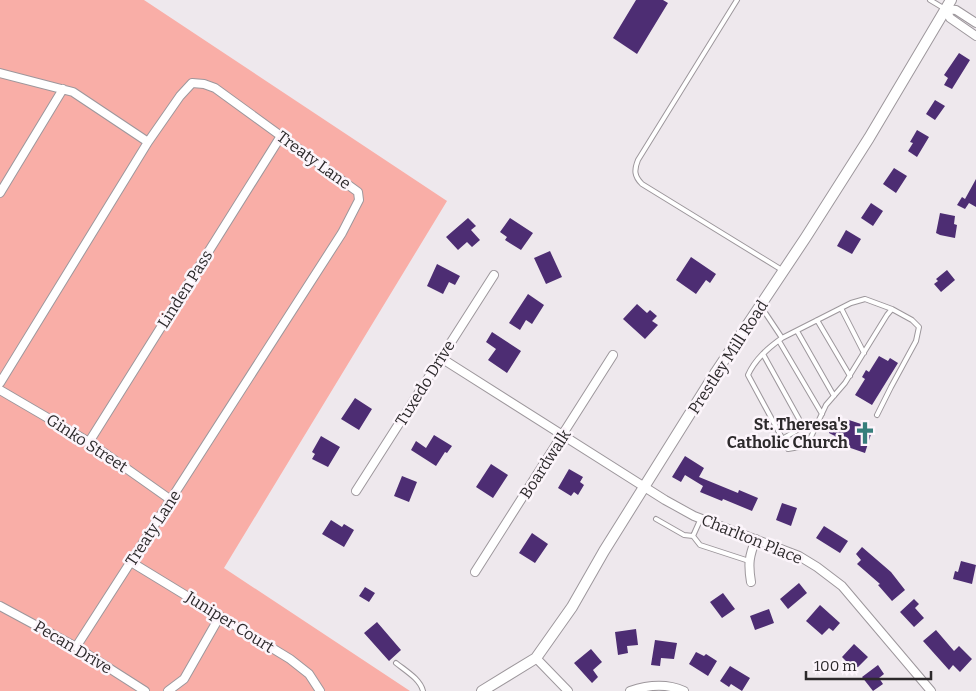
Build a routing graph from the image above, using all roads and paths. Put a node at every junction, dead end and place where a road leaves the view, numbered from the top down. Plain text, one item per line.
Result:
1 (737, 0) edge
2 (930, 0) edge
3 (948, 5) edge
4 (976, 23) edge
5 (976, 36) edge
6 (0, 72) edge
7 (62, 90) junction
8 (281, 136) junction
9 (148, 142) junction
10 (0, 193) edge
11 (783, 272) junction
12 (494, 275) dead end
13 (760, 306) junction
14 (841, 308) junction
15 (892, 309) junction
16 (817, 320) junction
17 (797, 331) junction
18 (781, 340) junction
19 (864, 352) junction
20 (763, 354) junction
21 (613, 355) dead end
22 (441, 358) junction
23 (850, 376) junction
24 (0, 383) edge
25 (0, 390) edge
26 (834, 396) junction
27 (822, 415) junction
28 (878, 415) dead end
29 (562, 436) junction
30 (782, 439) junction
31 (89, 442) junction
32 (644, 488) junction
33 (356, 491) dead end
34 (171, 500) junction
35 (701, 518) junction
36 (656, 519) dead end
37 (693, 536) junction
38 (756, 539) junction
39 (749, 560) junction
40 (131, 562) junction
41 (475, 572) dead end
42 (751, 582) dead end
43 (0, 606) edge
44 (220, 616) junction
45 (76, 647) junction
46 (536, 658) junction
47 (396, 664) dead end
48 (145, 691) edge
49 (168, 691) edge
50 (320, 691) edge
51 (423, 691) edge
52 (482, 691) edge
53 (568, 691) edge
54 (630, 691) edge
55 (684, 691) edge
56 (931, 691) edge

1 - 11 lane
2 - 3 lane
3 - 4 street
3 - 5 street
3 - 11 street, Prestley Mill Road
6 - 7 street
7 - 9 street
7 - 10 street
8 - 9 street, Treaty Lane
8 - 31 street, Linden Pass
8 - 34 street, Treaty Lane
9 - 24 street, Treaty Lane
11 - 13 street, Prestley Mill Road
12 - 22 street, Tuxedo Drive
13 - 18 lane
13 - 32 street, Prestley Mill Road
14 - 15 lane
14 - 16 lane
14 - 19 lane
15 - 19 lane
15 - 28 lane
16 - 17 lane
16 - 23 lane
17 - 18 lane
17 - 26 lane
18 - 20 lane
18 - 27 lane
19 - 23 lane
20 - 30 lane
20 - 30 lane
21 - 29 street, Boardwalk
22 - 29 street, Charlton Place
22 - 33 street, Tuxedo Drive
23 - 26 lane
25 - 31 street, Ginko Street
26 - 27 lane
27 - 30 lane
29 - 32 street, Charlton Place
29 - 41 street, Boardwalk
31 - 34 street, Ginko Street
32 - 35 street, Charlton Place
32 - 46 street, Prestley Mill Road
34 - 40 street, Treaty Lane
35 - 37 lane
35 - 38 street, Charlton Place
36 - 37 lane
37 - 39 lane
38 - 39 street
38 - 56 street, Charlton Place
39 - 42 street
40 - 44 street, Juniper Court
40 - 45 street, Treaty Lane
43 - 45 street, Pecan Drive
44 - 49 street
44 - 50 street, Juniper Court
45 - 48 street, Pecan Drive
46 - 52 street, Prestley Mill Road
46 - 53 street
47 - 51 lane
54 - 55 street

